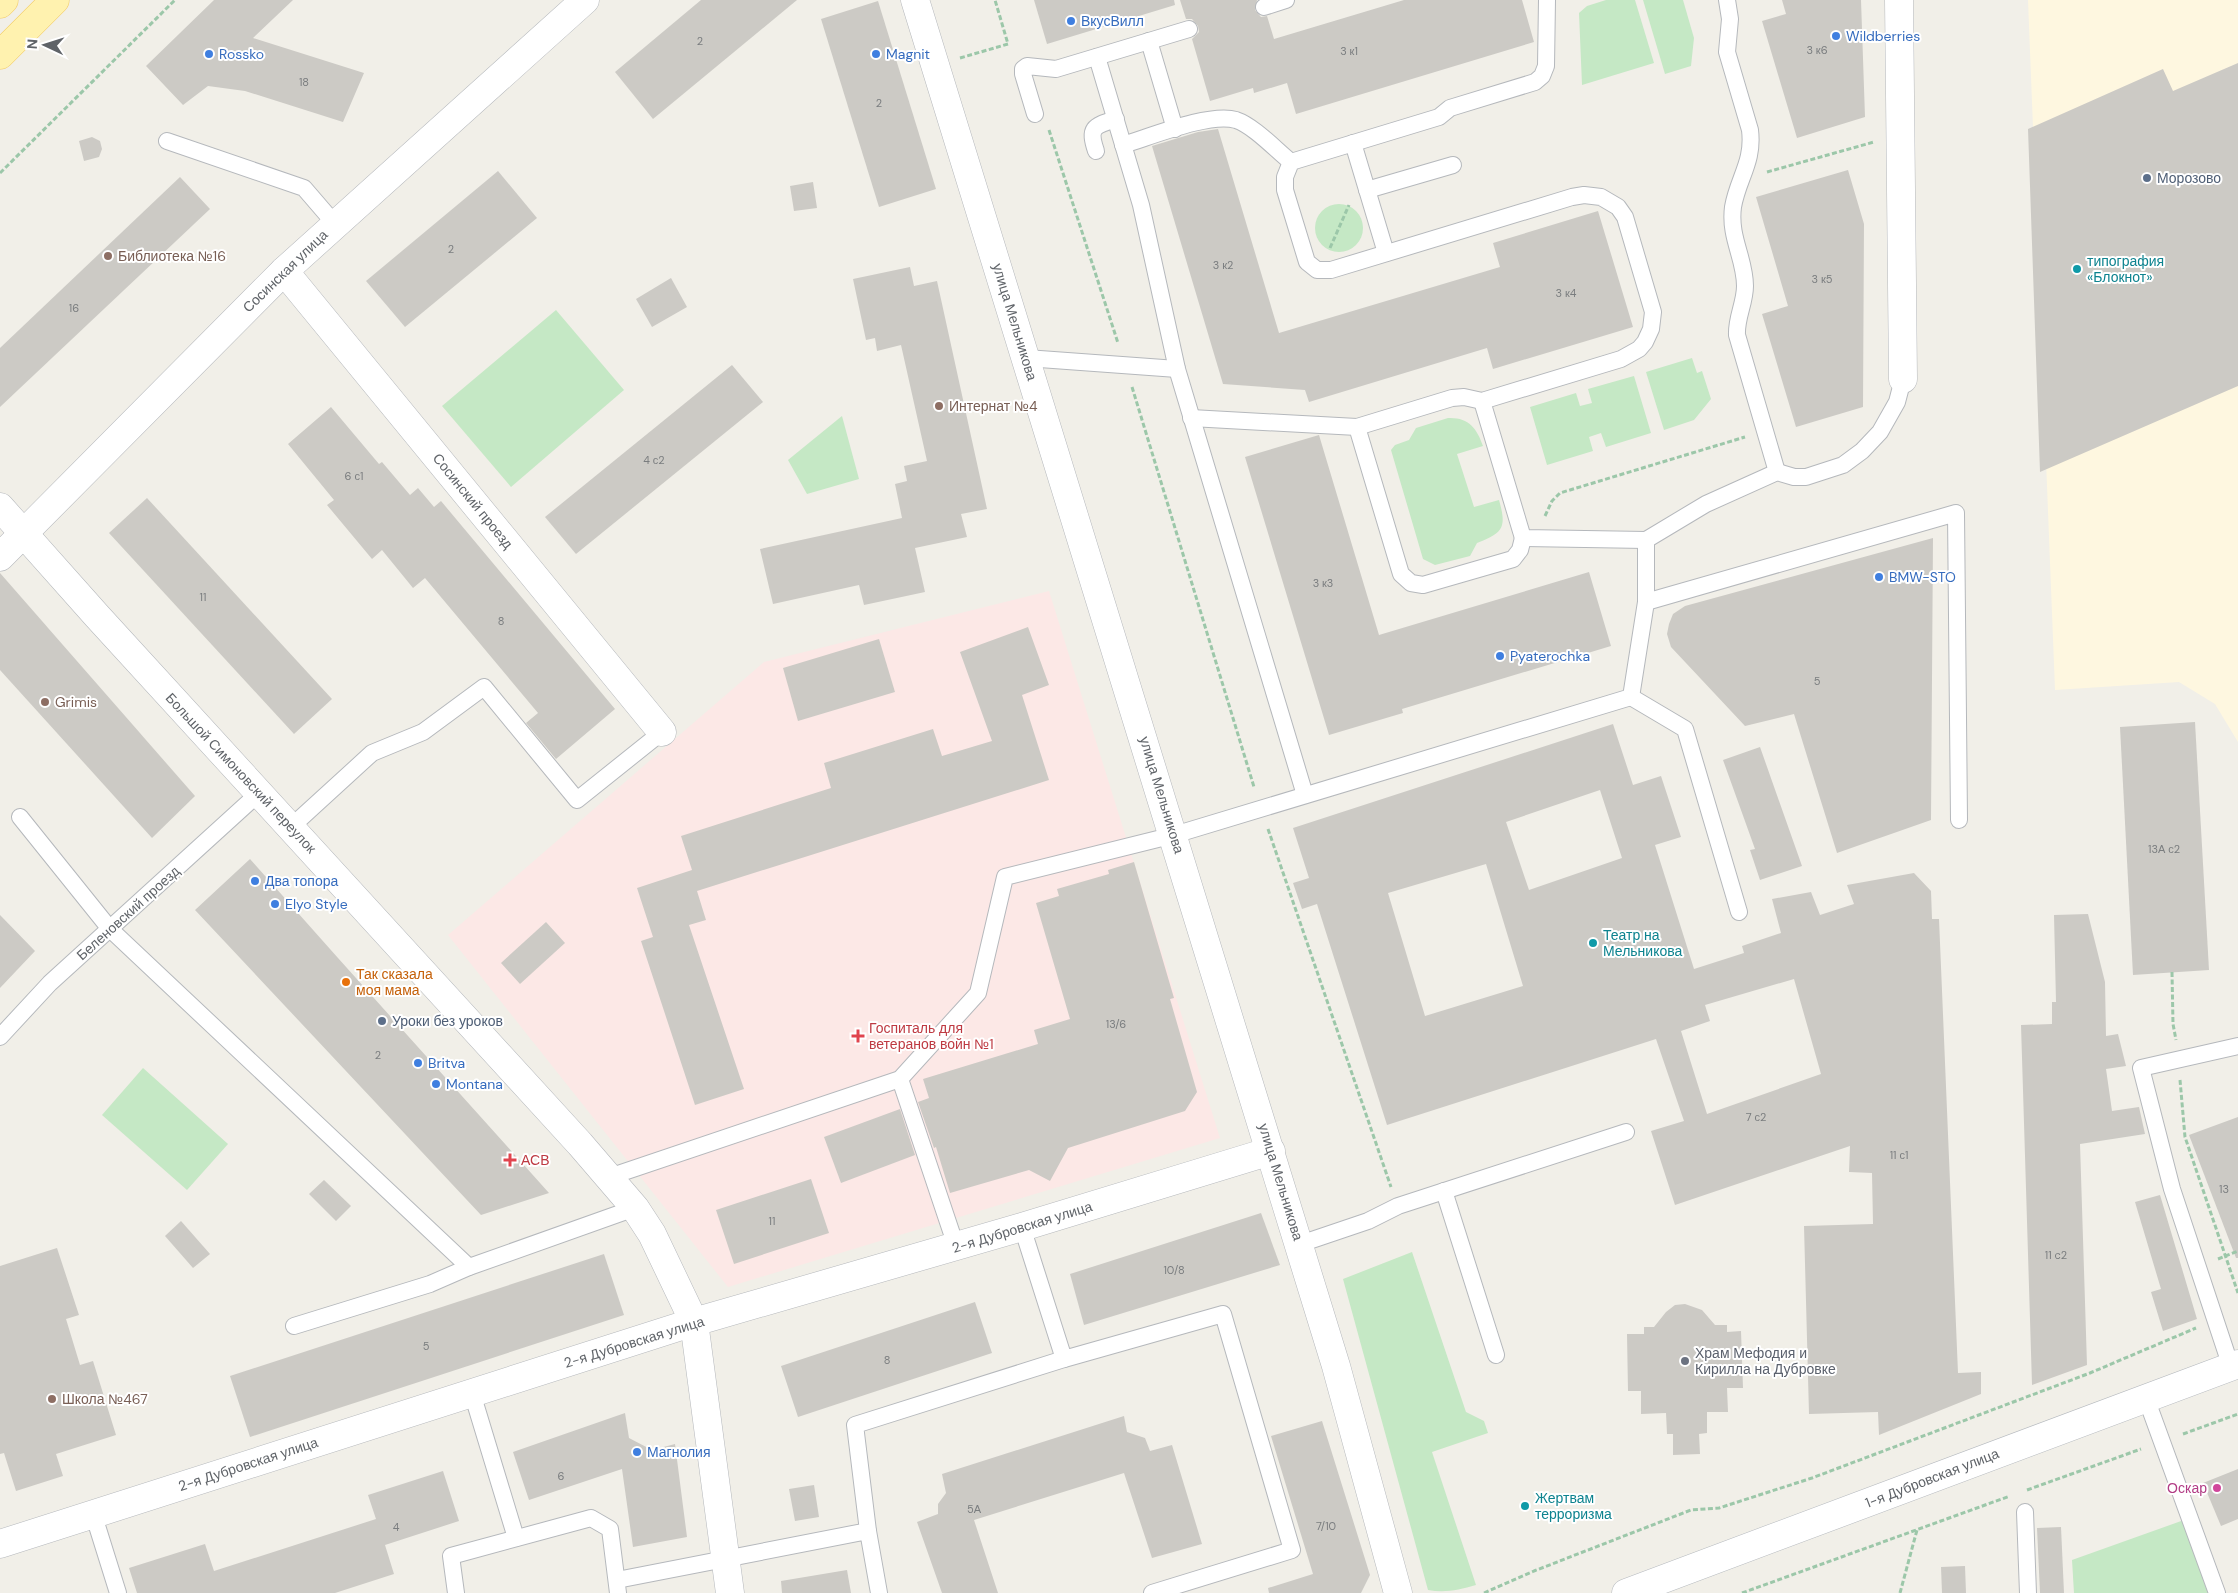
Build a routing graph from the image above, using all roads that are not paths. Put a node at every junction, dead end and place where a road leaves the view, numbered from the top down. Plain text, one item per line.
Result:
1 (4, 0) edge
2 (55, 0) edge
3 (585, 0) edge
4 (915, 0) edge
5 (1286, 0) edge
6 (1547, 0) edge
7 (1727, 0) edge
8 (1899, 0) edge
9 (0, 4) edge
10 (1264, 6) dead end
11 (1189, 29) dead end
12 (1149, 42) junction
13 (0, 55) edge
14 (1097, 57) junction
15 (1035, 114) road end
16 (1116, 119) junction
17 (1175, 129) junction
18 (167, 141) dead end
19 (1353, 143) junction
20 (1123, 145) junction
21 (1096, 150) dead end
22 (1291, 162) junction
23 (1453, 165) dead end
24 (1367, 190) junction
25 (334, 224) junction
26 (1386, 253) junction
27 (284, 271) junction
28 (1026, 358) junction
29 (1177, 369) junction
30 (1903, 379) joint
31 (1482, 401) junction
32 (1191, 418) junction
33 (1357, 427) junction
34 (1776, 472) junction
35 (0, 506) edge
36 (24, 533) junction
37 (1530, 538) junction
38 (1646, 540) junction
39 (0, 557) edge
40 (1646, 602) junction
41 (1631, 697) junction
42 (662, 732) joint
43 (259, 793) junction
44 (1305, 795) junction
45 (20, 817) dead end
46 (1959, 820) dead end
47 (290, 827) junction
48 (1174, 835) junction
49 (1739, 912) dead end
50 (110, 930) junction
51 (0, 1037) edge
52 (2238, 1046) edge
53 (900, 1079) junction
54 (1626, 1132) dead end
55 (1271, 1152) junction
56 (609, 1177) junction
57 (1444, 1191) junction
58 (635, 1208) junction
59 (1022, 1227) junction
60 (1300, 1244) junction
61 (956, 1246) junction
62 (470, 1266) junction
63 (694, 1322) junction
64 (294, 1326) dead end
65 (1496, 1355) dead end
66 (1064, 1359) junction
67 (2235, 1365) edge
68 (472, 1393) junction
69 (2146, 1398) junction
70 (2025, 1512) dead end
71 (93, 1513) junction
72 (868, 1531) junction
73 (516, 1538) junction
74 (0, 1544) edge
75 (725, 1558) junction
76 (618, 1587) edge
77 (118, 1593) edge
78 (456, 1593) edge
79 (730, 1593) edge
80 (879, 1593) edge
81 (1152, 1593) edge
82 (1398, 1593) edge
83 (1626, 1593) edge
84 (2028, 1593) edge
85 (2217, 1593) edge

1 - 9 main road
2 - 13 main road
3 - 25 street, Сосинская улица
4 - 28 street, улица Мельникова
5 - 10 lane
6 - 19 lane
7 - 34 lane
8 - 30 street
11 - 12 lane
12 - 14 lane
12 - 17 lane
14 - 15 lane
14 - 16 lane
16 - 20 lane
16 - 21 lane
17 - 20 lane
17 - 22 lane
18 - 25 lane
19 - 22 lane
19 - 24 lane
20 - 29 lane
22 - 26 lane
23 - 24 lane
24 - 26 lane
25 - 27 street, Сосинская улица
26 - 31 lane
27 - 36 street, Сосинская улица
27 - 42 street, Сосинский проезд
28 - 29 lane
28 - 48 street, улица Мельникова
29 - 32 lane
30 - 34 lane
31 - 33 lane
31 - 37 lane
32 - 33 lane
32 - 44 lane
33 - 37 lane
34 - 38 lane
35 - 36 street, Большой Симоновский переулок
36 - 39 street, Сосинская улица
36 - 43 street, Большой Симоновский переулок
37 - 38 lane
38 - 40 lane
40 - 41 lane
40 - 46 lane
41 - 44 lane
41 - 49 lane
42 - 47 lane
43 - 47 street, Большой Симоновский переулок
43 - 50 lane, Беленовский проезд
44 - 48 lane
45 - 50 lane
47 - 56 street, Большой Симоновский переулок
48 - 53 lane
48 - 55 street, улица Мельникова
50 - 51 lane, Беленовский проезд
50 - 62 lane
52 - 67 lane
53 - 56 lane
53 - 61 lane
54 - 57 lane
55 - 59 street, 2-я Дубровская улица
55 - 60 street, улица Мельникова
56 - 58 street, Большой Симоновский переулок
57 - 60 lane
57 - 65 lane
58 - 62 lane
58 - 63 street, Большой Симоновский переулок
59 - 61 street, 2-я Дубровская улица
59 - 66 lane
60 - 82 street, улица Мельникова
61 - 63 street, 2-я Дубровская улица
62 - 64 lane
63 - 68 street, 2-я Дубровская улица
63 - 75 street, Большой Симоновский переулок
66 - 72 lane
66 - 81 lane
67 - 69 street, 1-я Дубровская улица
68 - 71 street, 2-я Дубровская улица
68 - 73 lane
69 - 83 street, 1-я Дубровская улица
69 - 85 lane
70 - 84 lane
71 - 74 street, 2-я Дубровская улица
71 - 77 lane
72 - 75 lane
72 - 80 lane
73 - 76 lane
73 - 78 lane
75 - 76 lane
75 - 79 street, Большой Симоновский переулок

